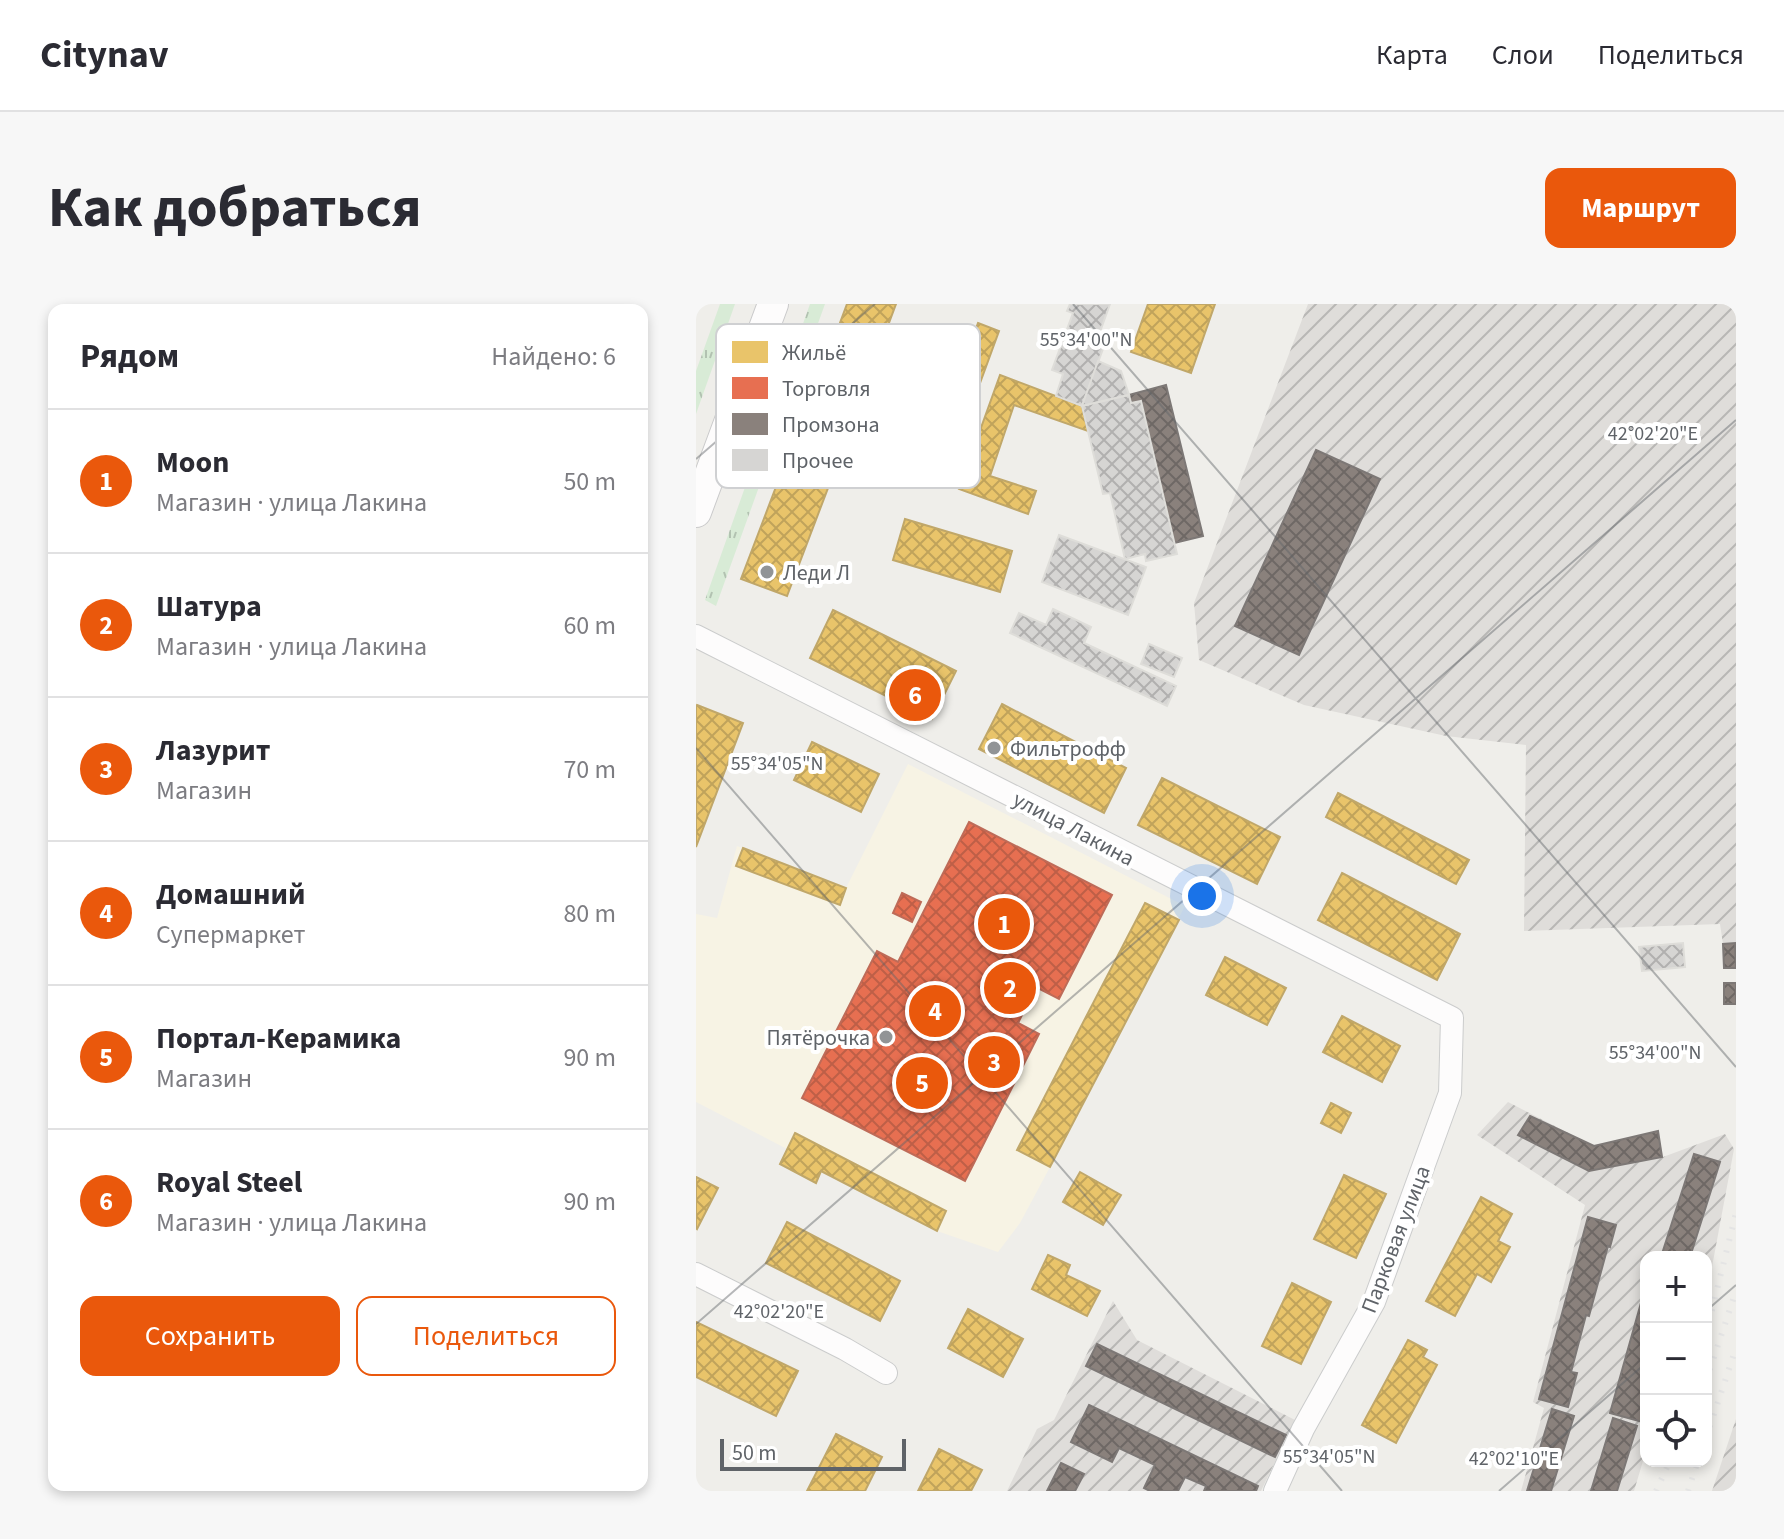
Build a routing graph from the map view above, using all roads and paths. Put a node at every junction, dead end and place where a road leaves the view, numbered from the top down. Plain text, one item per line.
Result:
1 (773, 304) edge
2 (766, 324) edge
3 (716, 458) edge
4 (696, 512) edge
5 (696, 636) edge
6 (1452, 1018) joint
7 (696, 1274) edge
8 (886, 1373) dead end
9 (1275, 1491) edge

1 - 2 main road
3 - 4 main road
5 - 6 street, улица Лакина
6 - 9 street, Парковая улица
7 - 8 street

